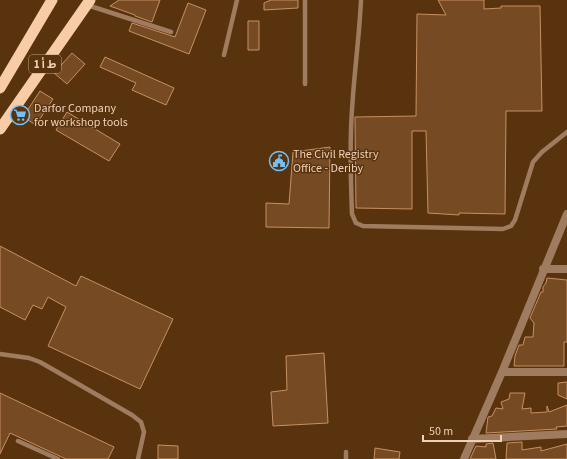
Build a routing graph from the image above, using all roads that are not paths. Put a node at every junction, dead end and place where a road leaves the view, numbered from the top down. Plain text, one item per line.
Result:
1 (52, 0) edge
2 (237, 0) edge
3 (305, 0) edge
4 (361, 0) edge
5 (89, 2) edge
6 (172, 32) dead end
7 (224, 55) dead end
8 (305, 84) dead end
9 (0, 88) edge
10 (0, 129) edge
11 (567, 132) edge
12 (567, 214) edge
13 (543, 269) junction
14 (567, 269) edge
15 (0, 354) edge
16 (502, 372) junction
17 (567, 372) edge
18 (567, 434) edge
19 (472, 439) junction
20 (18, 441) dead end
21 (346, 452) dead end
22 (58, 459) edge
23 (138, 459) edge
24 (346, 459) edge
25 (464, 459) edge

1 - 9 highway, ط أ 1
2 - 7 lane
3 - 8 lane
4 - 11 lane
5 - 6 lane
5 - 10 highway, ط أ 1
12 - 13 street
13 - 14 street
13 - 16 street
15 - 23 lane
16 - 17 street
16 - 19 street
18 - 19 street
19 - 25 street
20 - 22 lane
21 - 24 lane

